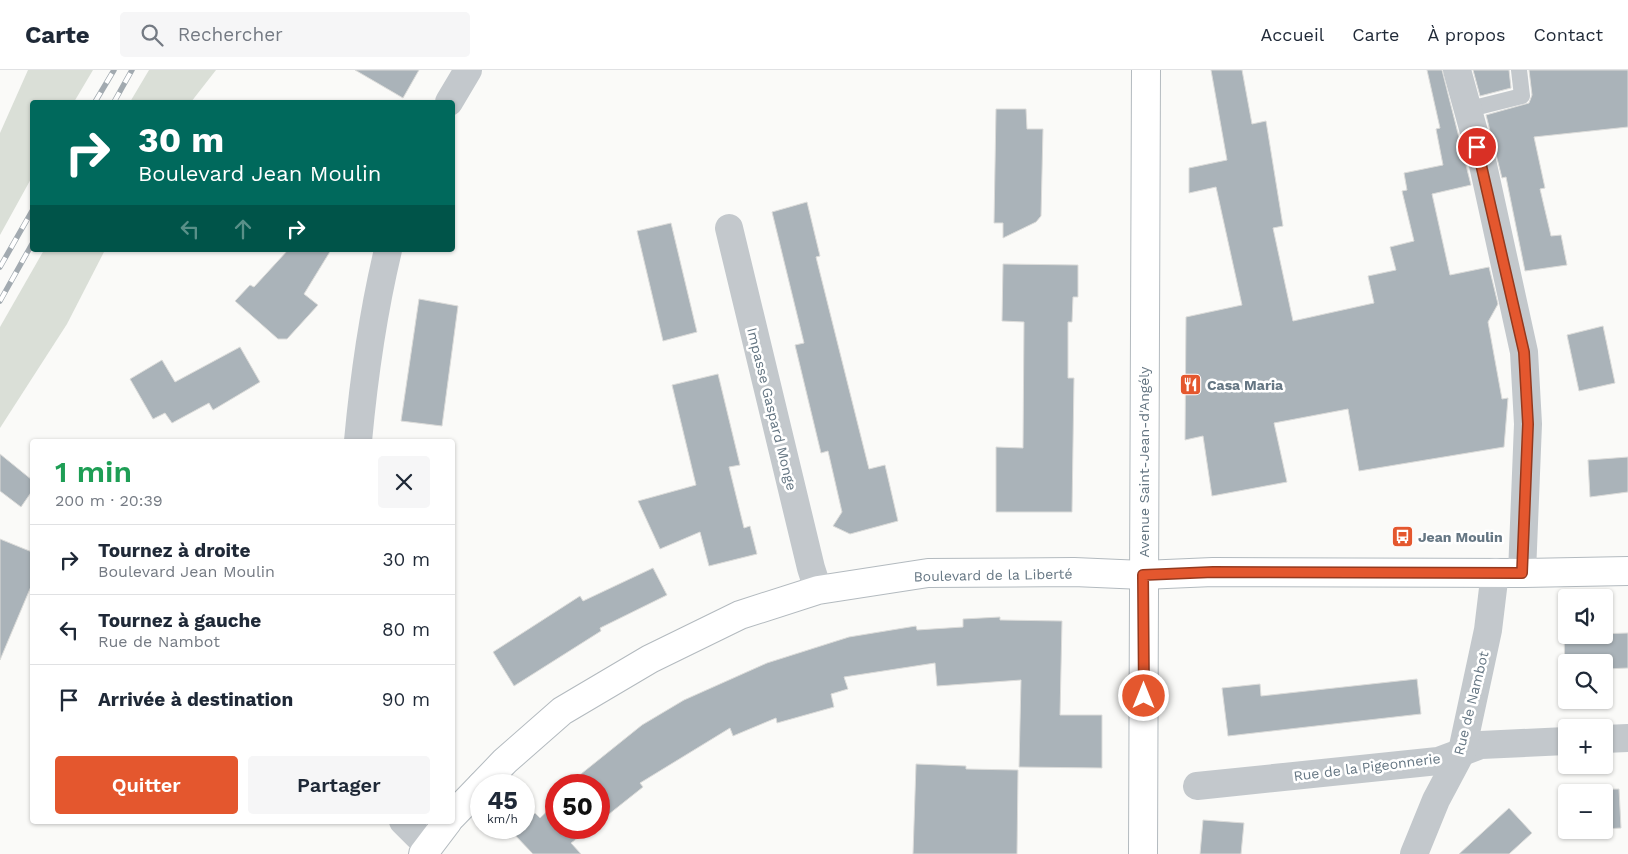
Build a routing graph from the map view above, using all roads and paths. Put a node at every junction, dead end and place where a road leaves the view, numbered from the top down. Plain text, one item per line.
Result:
1 (468, 70) edge
2 (1146, 70) edge
3 (1457, 70) edge
4 (1519, 70) edge
5 (450, 100) edge
6 (1466, 110) junction
7 (729, 228) dead end
8 (388, 252) edge
9 (358, 439) edge
10 (1628, 571) edge
11 (1495, 572) junction
12 (1522, 573) junction
13 (1143, 575) junction
14 (818, 590) junction
15 (1628, 738) edge
16 (1613, 739) edge
17 (1558, 741) edge
18 (1462, 751) junction
19 (493, 774) edge
20 (1197, 786) dead end
21 (470, 798) edge
22 (455, 813) edge
23 (404, 824) edge
24 (446, 824) edge
25 (425, 850) edge
26 (1143, 854) edge
27 (1414, 854) edge

1 - 5 street
2 - 13 street, Avenue Saint-Jean-d'Angély
3 - 6 street
4 - 6 lane
6 - 12 street
7 - 14 street, Impasse Gaspard Monge
8 - 9 street
10 - 12 street, Boulevard de la Liberté
11 - 12 street, Boulevard de la Liberté
11 - 13 street, Boulevard de la Liberté
11 - 18 street, Rue de Nambot
13 - 14 street, Boulevard de la Liberté
13 - 26 street, Avenue Saint-Jean-d'Angély
14 - 19 street, Boulevard de la Liberté
15 - 16 street
17 - 18 street, Rue de la Pigeonnerie
18 - 20 street, Rue de la Pigeonnerie
18 - 27 street, Rue de Nambot
21 - 22 street, Boulevard de la Liberté
23 - 25 street
24 - 25 street

